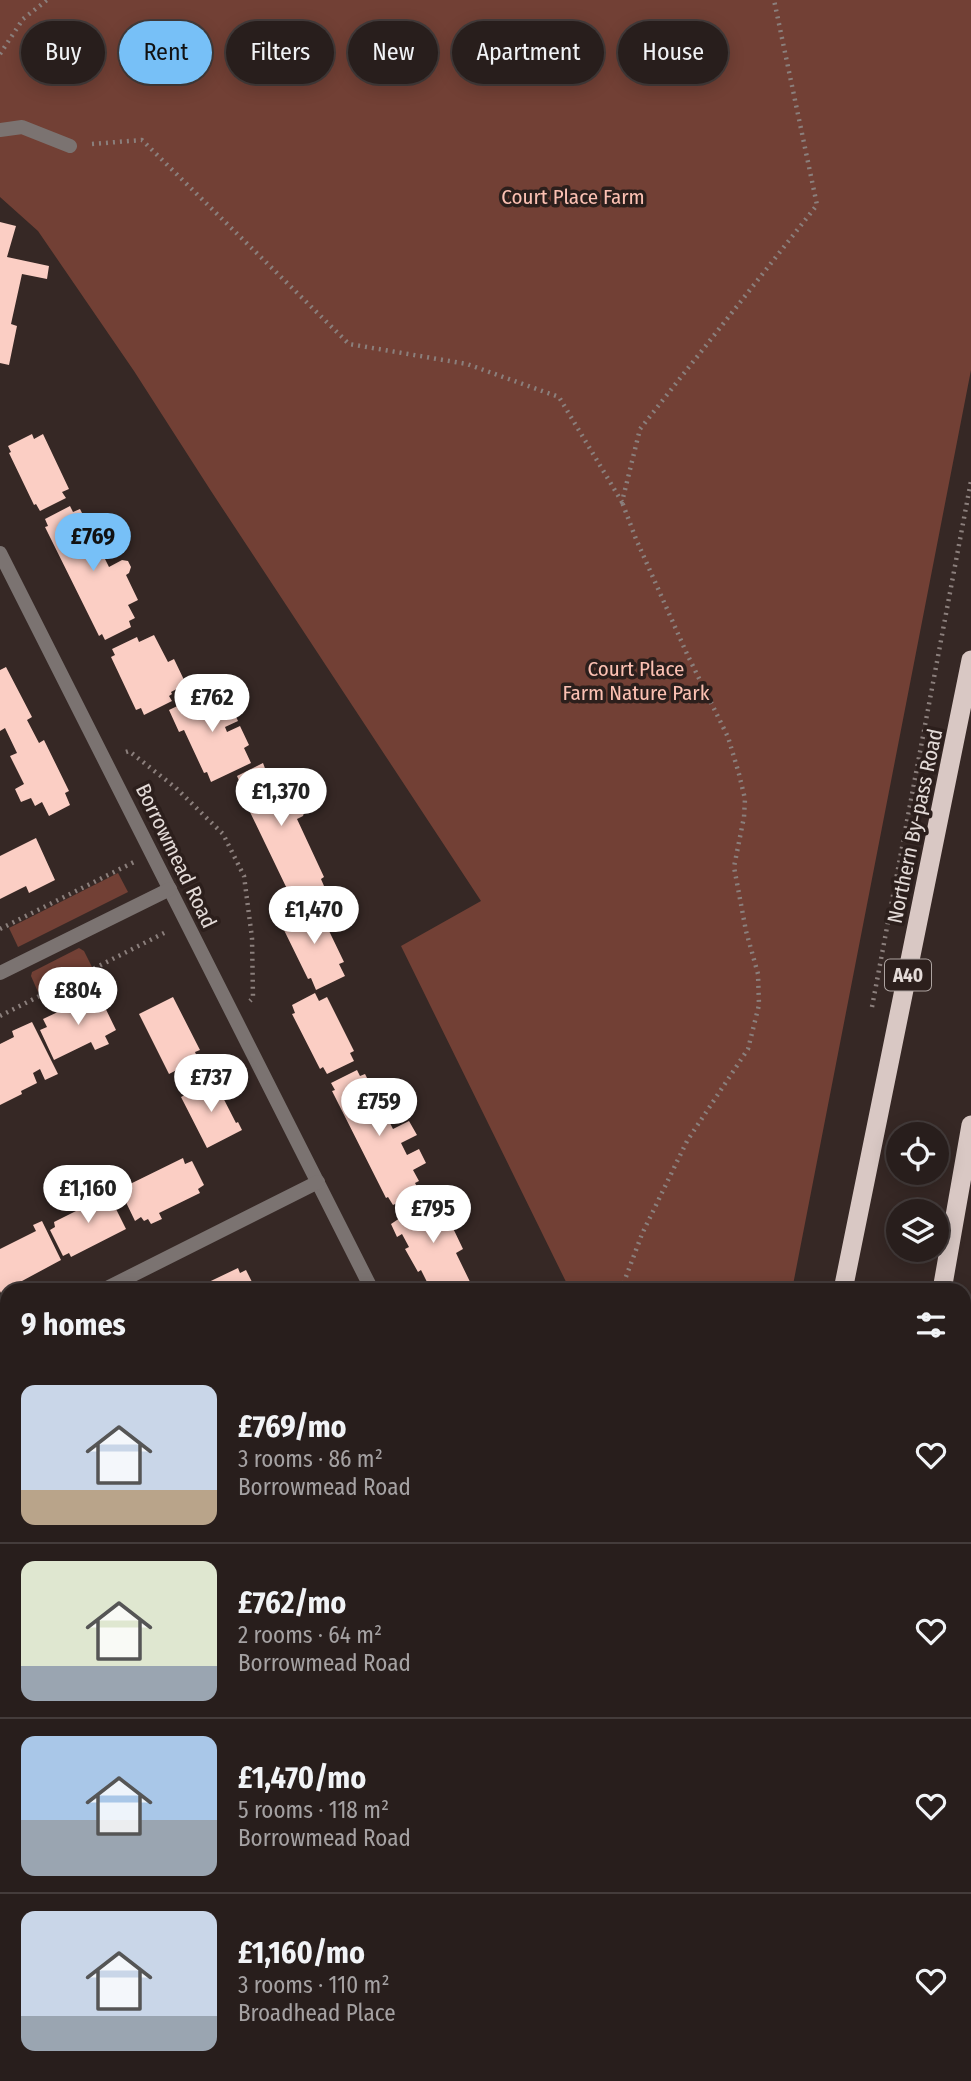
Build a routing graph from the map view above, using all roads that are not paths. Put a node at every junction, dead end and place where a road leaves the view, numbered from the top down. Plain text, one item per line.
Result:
1 (0, 130) edge
2 (70, 146) road end
3 (0, 553) edge
4 (971, 660) edge
5 (170, 889) junction
6 (0, 974) edge
7 (971, 1125) edge
8 (318, 1182) junction
9 (117, 1283) edge
10 (368, 1283) edge
11 (844, 1283) edge
12 (943, 1283) edge

1 - 2 street
3 - 5 street, Borrowmead Road
4 - 11 highway, Northern By-pass Road / A40
5 - 6 street
5 - 8 street, Borrowmead Road
7 - 12 highway
8 - 9 street
8 - 10 street, Borrowmead Road

